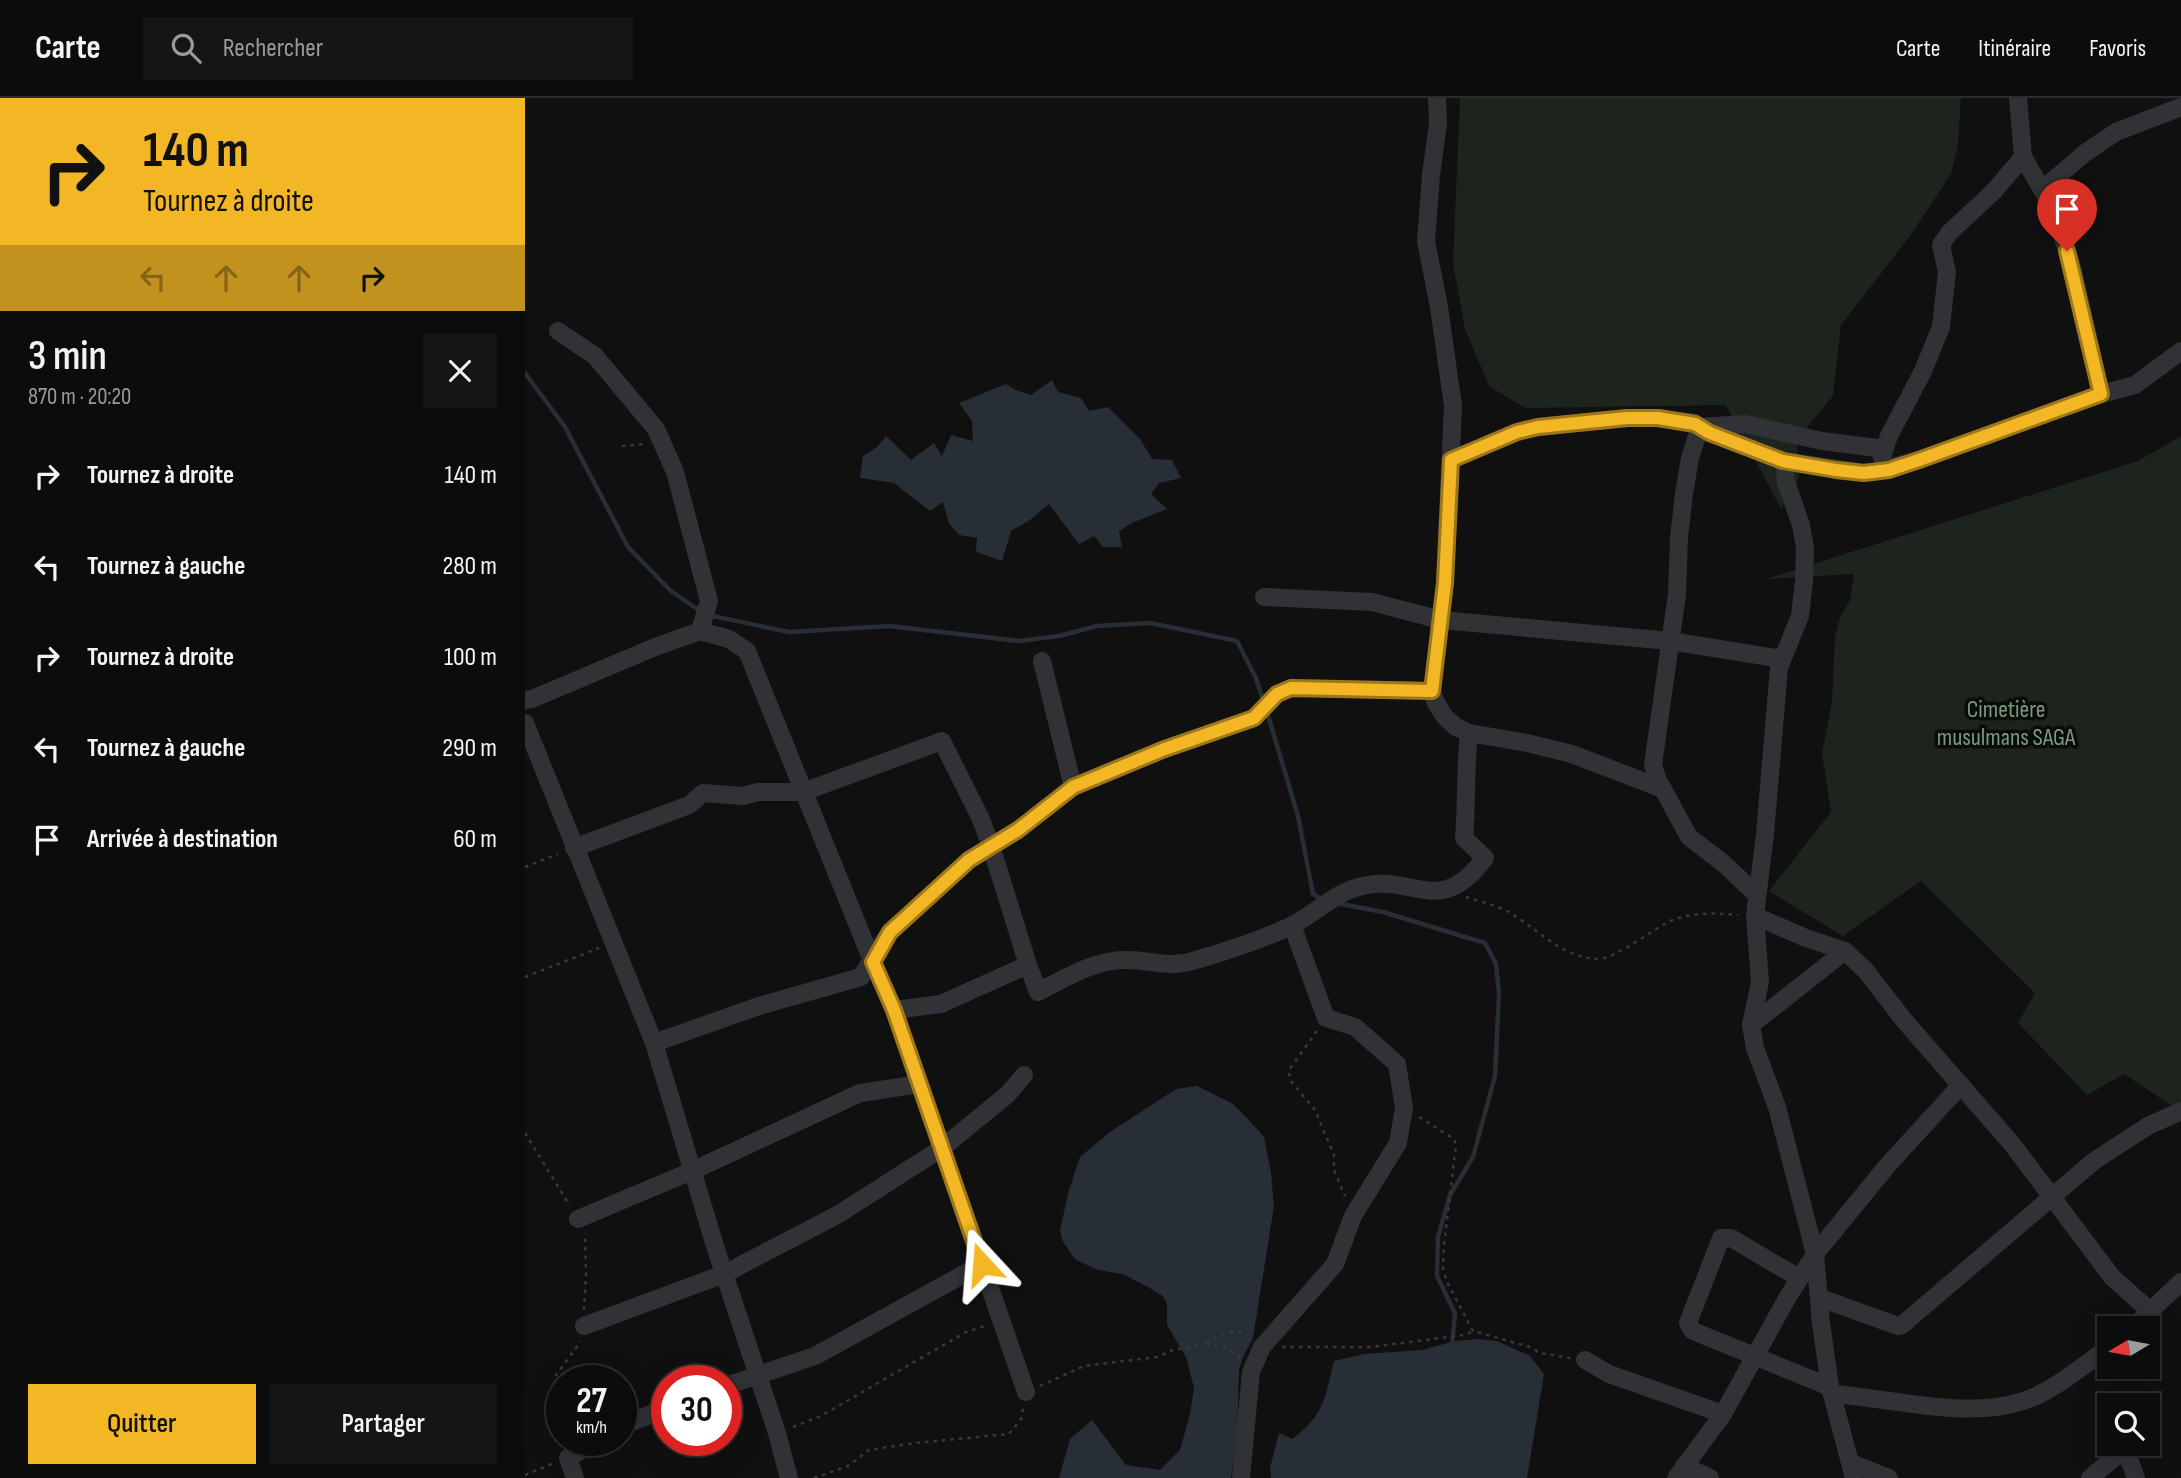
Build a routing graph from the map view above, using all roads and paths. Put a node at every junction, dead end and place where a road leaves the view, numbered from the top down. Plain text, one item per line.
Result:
1 (1437, 98) edge
2 (2018, 98) edge
3 (2181, 107) edge
4 (2023, 158) junction
5 (2043, 189) junction
6 (558, 331) dead end
7 (2181, 351) edge
8 (2101, 394) junction
9 (1700, 427) junction
10 (662, 443) junction
11 (622, 446) dead end
12 (1885, 449) junction
13 (1451, 460) junction
14 (1783, 461) junction
15 (1878, 471) junction
16 (1264, 597) dead end
17 (1441, 620) junction
18 (701, 631) junction
19 (1670, 641) junction
20 (1782, 659) junction
21 (1042, 661) dead end
22 (1432, 691) junction
23 (525, 699) edge
24 (525, 723) edge
25 (1469, 733) junction
26 (1073, 787) junction
27 (1663, 789) junction
28 (803, 792) junction
29 (991, 846) junction
30 (574, 848) junction
31 (525, 867) edge
32 (1448, 890) junction
33 (1757, 895) junction
34 (1755, 916) junction
35 (1292, 925) junction
36 (612, 943) junction
37 (1845, 951) junction
38 (873, 962) junction
39 (1028, 965) junction
40 (525, 977) edge
41 (894, 1010) junction
42 (1327, 1018) junction
43 (1751, 1025) junction
44 (654, 1044) junction
45 (1024, 1075) dead end
46 (920, 1084) junction
47 (1961, 1085) junction
48 (1405, 1108) junction
49 (2181, 1111) edge
50 (942, 1148) junction
51 (692, 1171) junction
52 (2052, 1198) junction
53 (1353, 1216) junction
54 (578, 1219) dead end
55 (1815, 1254) junction
56 (982, 1264) junction
57 (724, 1275) junction
58 (1799, 1278) junction
59 (2180, 1286) edge
60 (1820, 1298) junction
61 (2150, 1311) junction
62 (2145, 1316) edge
63 (1002, 1321) junction
64 (584, 1325) joint
65 (1473, 1331) junction
66 (1258, 1342) junction
67 (1204, 1344) junction
68 (2097, 1355) edge
69 (1756, 1356) junction
70 (1242, 1359) dead end
71 (1585, 1360) joint
72 (564, 1365) edge
73 (757, 1375) junction
74 (742, 1380) edge
75 (1831, 1390) junction
76 (1026, 1392) junction
77 (1723, 1414) junction
78 (777, 1433) junction
79 (571, 1456) edge
80 (568, 1458) junction
81 (1853, 1471) edge
82 (1680, 1472) edge
83 (525, 1475) edge
84 (575, 1478) edge
85 (789, 1478) edge
86 (814, 1478) edge
87 (1241, 1478) edge
88 (1710, 1478) edge
89 (1889, 1478) edge
90 (2090, 1478) edge
91 (2136, 1478) edge

1 - 13 street
2 - 4 street
3 - 5 street
4 - 5 street
4 - 12 street
5 - 8 street
6 - 10 street
7 - 8 street
8 - 15 street
9 - 12 street
9 - 13 street
9 - 14 street
9 - 19 street
10 - 11 path
10 - 18 street
12 - 15 street
13 - 17 street
14 - 15 street
14 - 20 street
16 - 17 street
17 - 19 street
17 - 22 street
18 - 23 street
18 - 28 street
19 - 20 street
19 - 27 street
20 - 33 street
21 - 26 street
22 - 25 street
22 - 26 street
24 - 30 street
25 - 27 street
25 - 32 street
26 - 29 street
27 - 33 street
28 - 29 street
28 - 30 street
28 - 38 street
29 - 38 street
29 - 39 street
30 - 31 path
30 - 36 street
32 - 34 path
32 - 35 street
33 - 34 street
34 - 37 street
34 - 43 street
35 - 39 street
35 - 42 street
36 - 40 path
36 - 44 street
37 - 43 street
37 - 47 street
38 - 41 street
38 - 44 street
39 - 41 street
41 - 46 street
42 - 48 street
42 - 53 path
43 - 55 street
44 - 51 street
45 - 50 street
46 - 50 street
46 - 51 street
47 - 52 street
47 - 55 street
48 - 53 street
48 - 65 path
49 - 52 street
50 - 56 street
50 - 57 street
51 - 54 street
51 - 57 street
52 - 60 street
52 - 61 street
53 - 66 street
55 - 58 street
55 - 60 street
56 - 63 street
56 - 73 street
57 - 64 street
57 - 73 street
58 - 69 street
58 - 69 street
59 - 61 street
60 - 75 street
61 - 62 street
63 - 76 street
63 - 78 path
64 - 72 path
65 - 66 path
65 - 71 path
66 - 67 path
66 - 87 street
67 - 70 path
67 - 76 path
68 - 75 street
69 - 75 street
69 - 77 street
71 - 77 street
73 - 74 street
73 - 78 street
75 - 81 street
76 - 86 path
77 - 82 street
78 - 85 street
79 - 80 street
80 - 83 path
80 - 84 street
81 - 89 street
82 - 88 street
90 - 91 street

